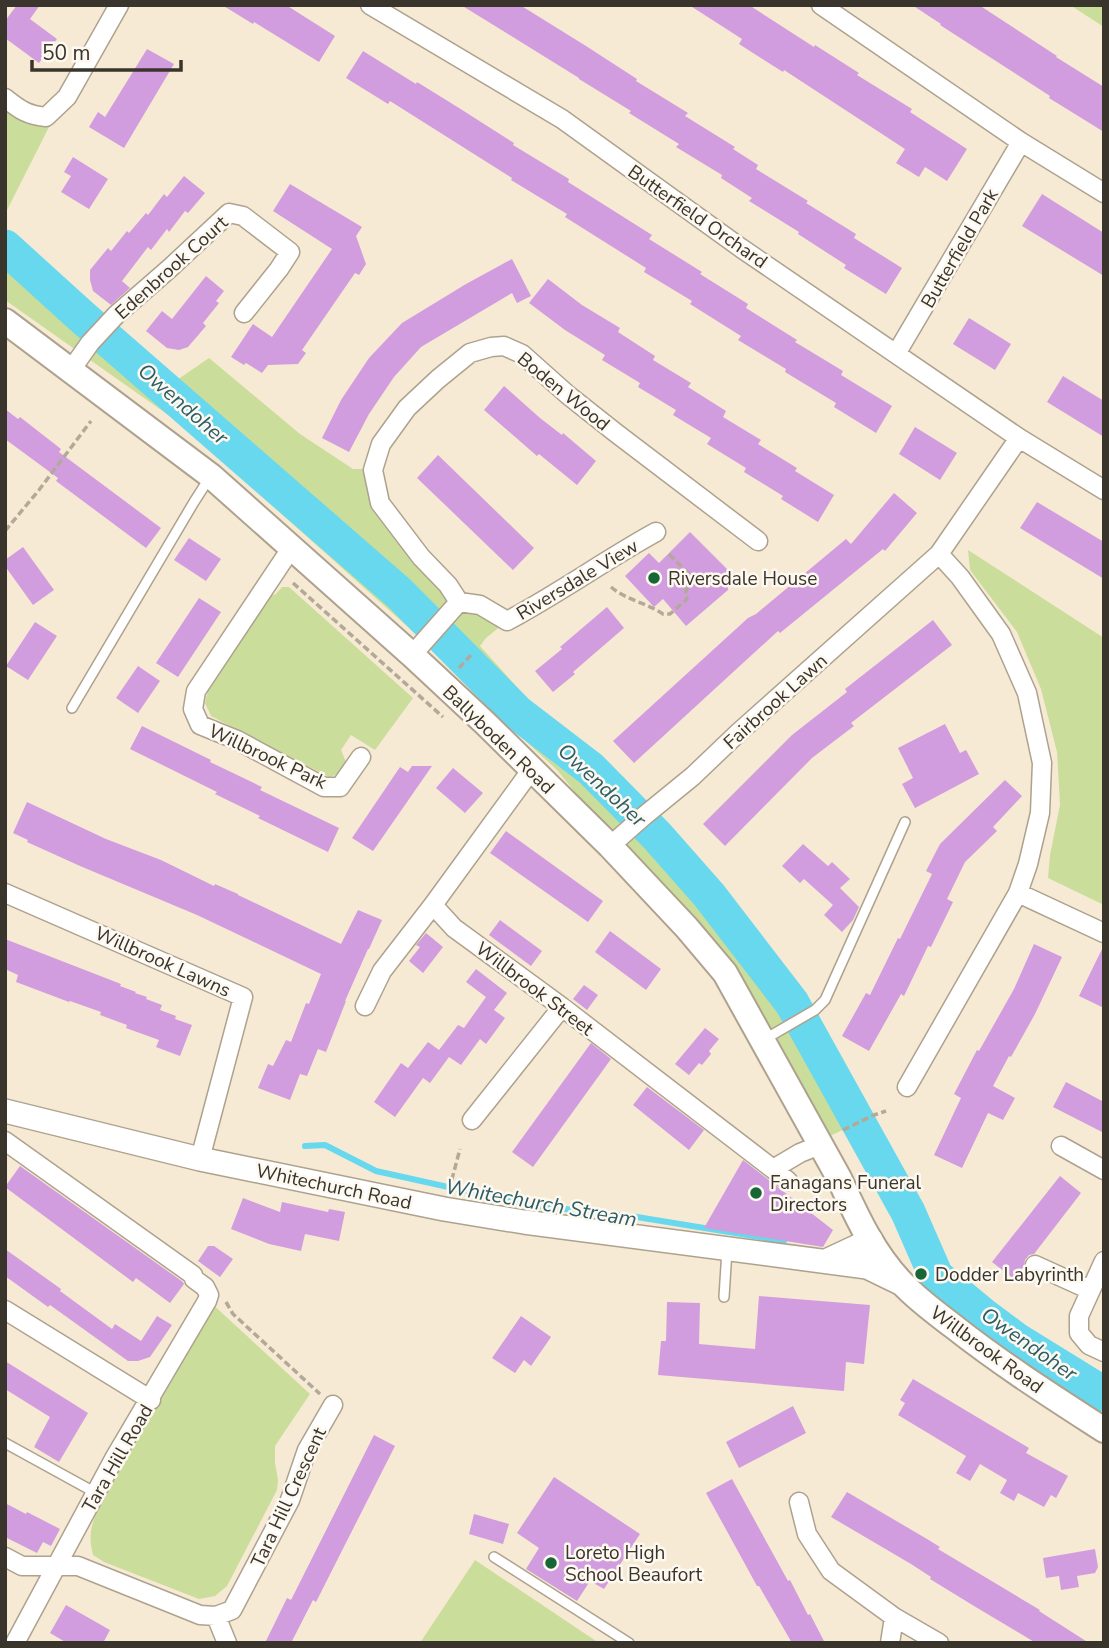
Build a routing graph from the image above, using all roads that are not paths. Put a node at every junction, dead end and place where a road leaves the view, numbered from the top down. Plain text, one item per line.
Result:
1 (119, 5) edge
2 (370, 5) edge
3 (821, 5) edge
4 (5, 98) edge
5 (1021, 142) junction
6 (1104, 193) edge
7 (244, 313) dead end
8 (5, 321) edge
9 (896, 354) junction
10 (71, 370) junction
11 (1019, 438) junction
12 (211, 476) junction
13 (1104, 490) edge
14 (656, 532) dead end
15 (758, 541) dead end
16 (292, 547) junction
17 (939, 554) junction
18 (459, 602) junction
19 (412, 655) junction
20 (72, 708) dead end
21 (360, 757) dead end
22 (532, 769) junction
23 (905, 822) dead end
24 (610, 846) junction
25 (5, 893) edge
26 (1018, 893) junction
27 (433, 905) junction
28 (1104, 933) edge
29 (365, 1006) dead end
30 (562, 1007) junction
31 (763, 1040) junction
32 (907, 1087) dead end
33 (9, 1119) edge
34 (472, 1120) dead end
35 (5, 1141) edge
36 (820, 1144) junction
37 (1061, 1146) dead end
38 (200, 1159) junction
39 (773, 1169) junction
40 (1104, 1170) edge
41 (788, 1181) dead end
42 (876, 1248) junction
43 (727, 1249) junction
44 (827, 1261) junction
45 (1104, 1261) edge
46 (1035, 1265) dead end
47 (902, 1284) junction
48 (1090, 1290) junction
49 (724, 1297) dead end
50 (5, 1310) edge
51 (1104, 1352) edge
52 (150, 1399) junction
53 (332, 1405) road end
54 (1104, 1430) edge
55 (5, 1443) edge
56 (96, 1493) junction
57 (799, 1502) dead end
58 (5, 1557) edge
59 (495, 1557) dead end
60 (57, 1566) junction
61 (216, 1616) junction
62 (894, 1616) junction
63 (15, 1643) edge
64 (227, 1643) edge
65 (629, 1643) edge
66 (890, 1643) edge
67 (939, 1643) edge

1 - 4 street
2 - 9 street, Butterfield Orchard
3 - 5 street
5 - 6 street
5 - 9 street, Butterfield Park
7 - 10 street, Edenbrook Court
8 - 10 main road, Ballyboden Road
9 - 11 street, Butterfield Orchard
10 - 12 main road, Ballyboden Road
11 - 13 street, Butterfield Orchard
11 - 17 street, Fairbrook Lawn
12 - 16 main road, Ballyboden Road
12 - 20 lane
14 - 18 street, Riversdale View
15 - 18 street, Boden Wood
16 - 19 main road, Ballyboden Road
16 - 21 street, Willbrook Park
17 - 24 street, Fairbrook Lawn
17 - 26 street
18 - 19 street
19 - 22 main road, Ballyboden Road
22 - 24 main road, Ballyboden Road
22 - 27 street
23 - 31 lane
24 - 31 main road, Ballyboden Road
25 - 38 street, Willbrook Lawns
26 - 28 street
26 - 32 street
27 - 29 street
27 - 30 street, Willbrook Street
30 - 34 street
30 - 39 street, Willbrook Street
31 - 36 main road, Ballyboden Road
33 - 38 street, Whitechurch Road
35 - 52 street, Tara Hill Road
36 - 39 street
36 - 42 main road, Ballyboden Road
37 - 40 street
38 - 43 street, Whitechurch Road
39 - 41 street, Willbrook Street
42 - 44 street
42 - 47 main road, Willbrook Road
43 - 44 street, Whitechurch Road
43 - 49 lane
44 - 47 street, Whitechurch Road
45 - 48 street
46 - 48 street
47 - 54 main road, Willbrook Road
48 - 51 street
50 - 52 street
52 - 56 street, Tara Hill Road
53 - 61 street, Tara Hill Crescent
55 - 56 lane
56 - 60 street, Tara Hill Road
57 - 62 street
58 - 60 street
59 - 65 lane
60 - 61 street
60 - 63 street, Tara Hill Road
61 - 64 street
62 - 66 street
62 - 67 street

